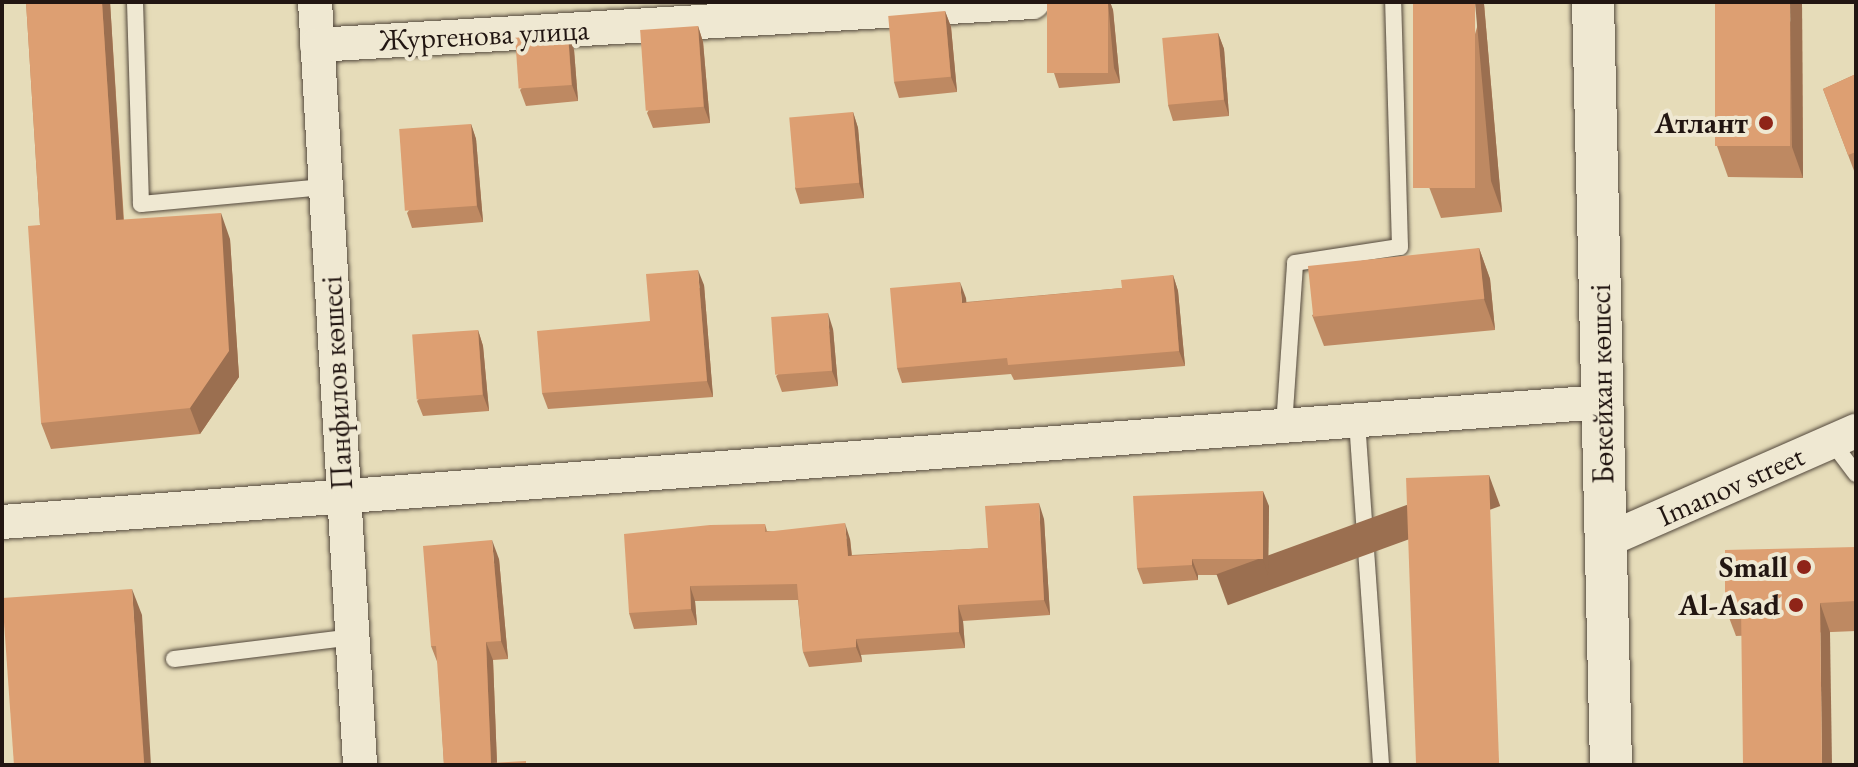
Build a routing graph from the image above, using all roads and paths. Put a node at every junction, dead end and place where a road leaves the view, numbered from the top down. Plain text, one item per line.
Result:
1 (135, 2) edge
2 (315, 2) edge
3 (1033, 2) edge
4 (1393, 2) edge
5 (1593, 2) edge
6 (317, 45) junction
7 (326, 187) junction
8 (1602, 402) junction
9 (1357, 421) junction
10 (1284, 426) junction
11 (1844, 436) edge
12 (1856, 474) edge
13 (344, 496) junction
14 (2, 522) edge
15 (1605, 541) junction
16 (352, 637) junction
17 (174, 659) dead end
18 (360, 765) edge
19 (1381, 765) edge
20 (1611, 765) edge

1 - 7 lane
2 - 6 street, Панфилов көшесі
3 - 6 street, Жургенова улица
4 - 10 lane
5 - 8 street, Бөкейхан көшесі
6 - 7 street, Панфилов көшесі
7 - 13 street, Панфилов көшесі
8 - 9 street
8 - 15 street, Бөкейхан көшесі
9 - 10 street
9 - 19 lane
10 - 13 street
11 - 12 lane
11 - 15 street, Imanov street
13 - 14 street
13 - 16 street, Панфилов көшесі
15 - 20 street, Бөкейхан көшесі
16 - 17 lane
16 - 18 street, Панфилов көшесі

